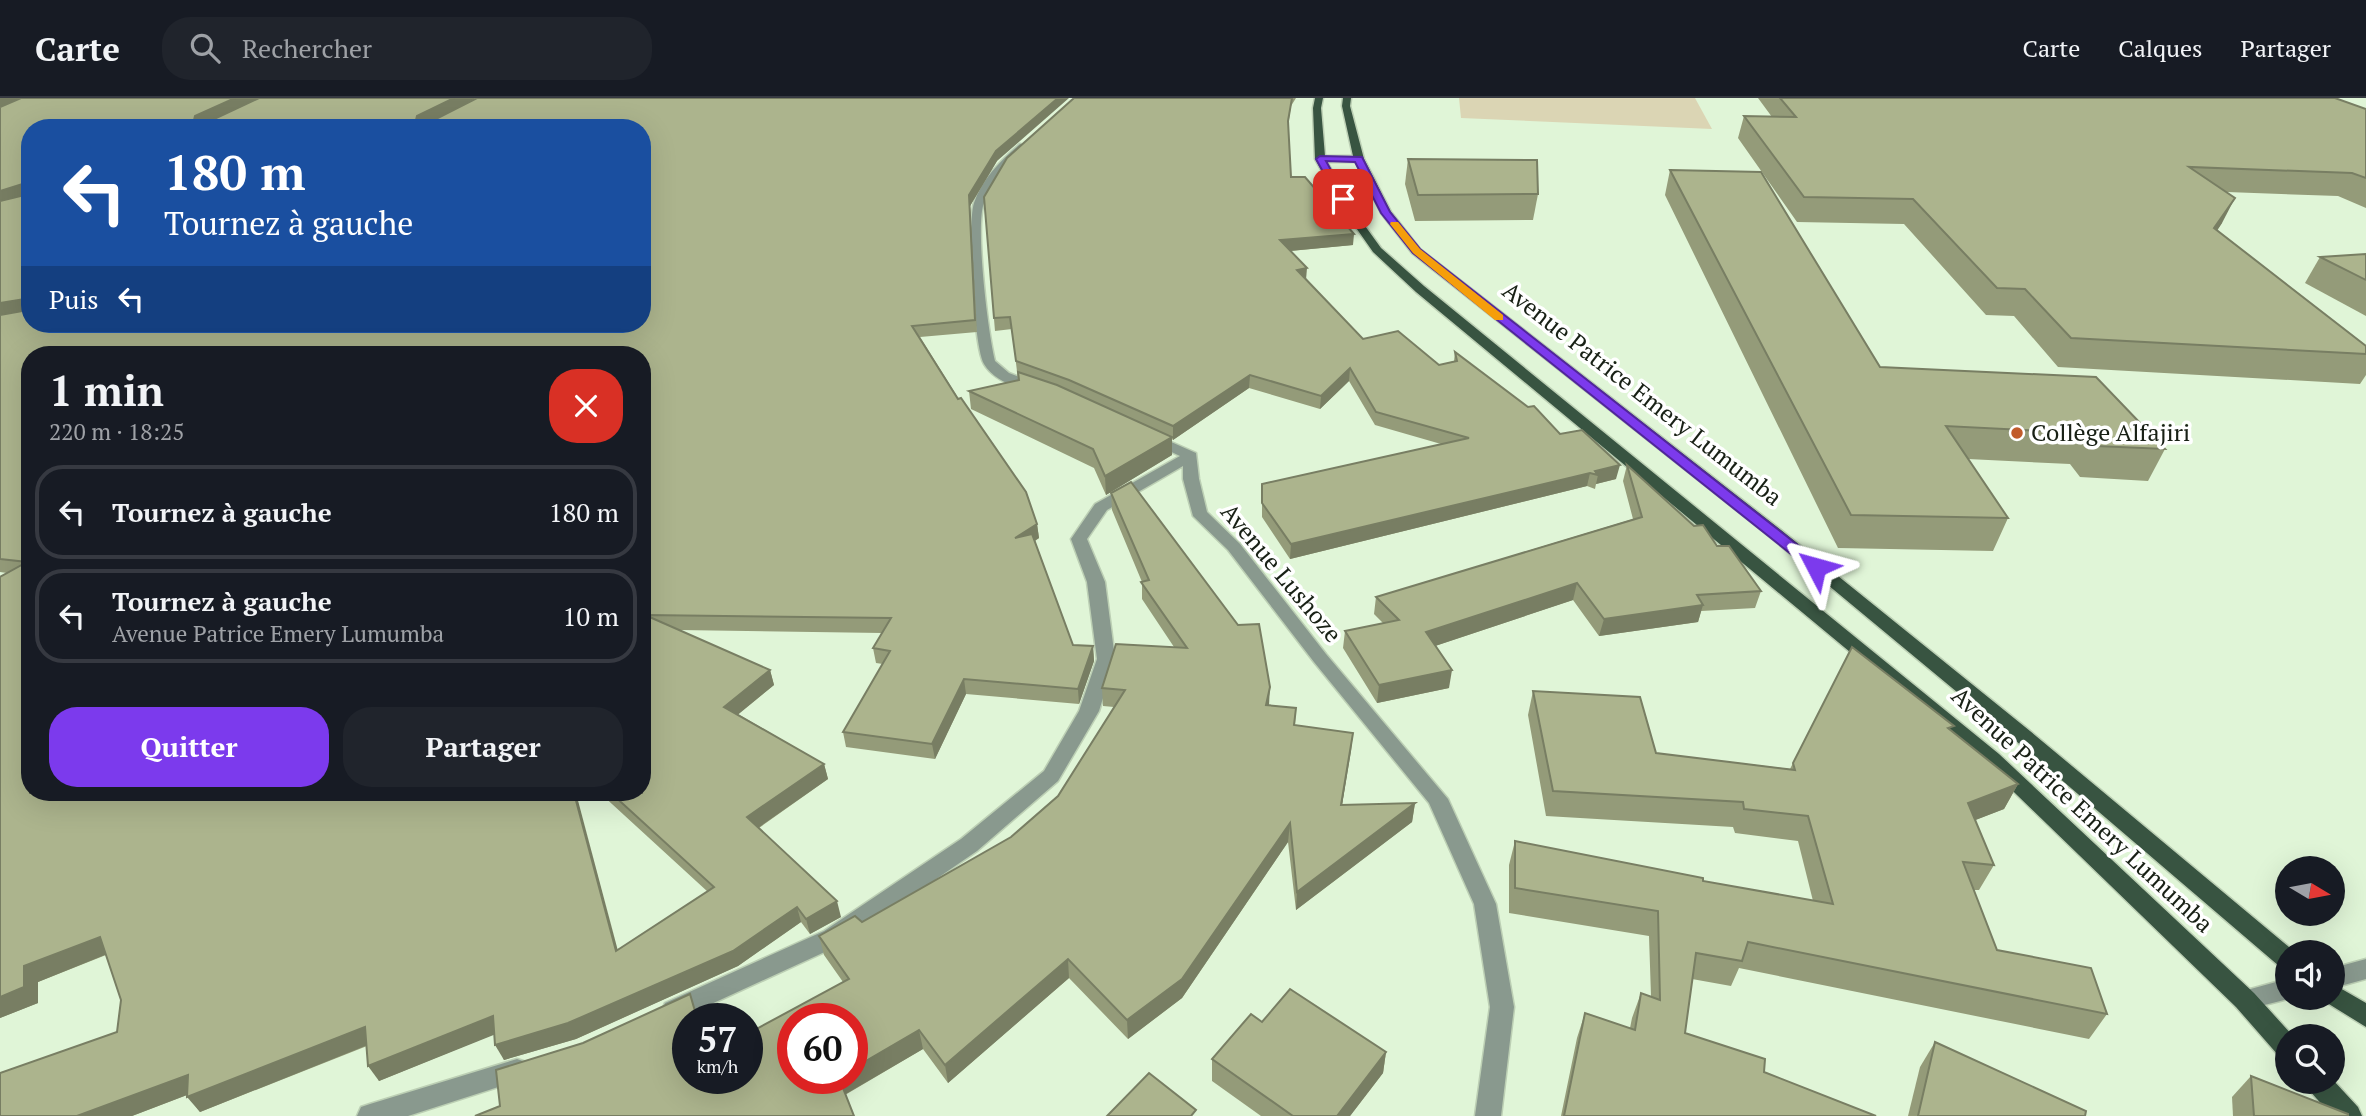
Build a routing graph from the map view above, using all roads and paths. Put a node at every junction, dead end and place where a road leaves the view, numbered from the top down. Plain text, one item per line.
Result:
1 (1319, 98) edge
2 (1347, 98) edge
3 (1038, 133) edge
4 (1320, 159) junction
5 (1359, 159) junction
6 (1052, 394) edge
7 (1133, 429) edge
8 (1191, 456) junction
9 (2275, 949) edge
10 (2366, 969) edge
11 (2345, 975) edge
12 (2275, 992) edge
13 (2245, 1000) junction
14 (2345, 1002) edge
15 (2366, 1016) edge
16 (657, 1017) edge
17 (2275, 1034) edge
18 (543, 1063) edge
19 (2329, 1094) edge
20 (370, 1116) edge
21 (1488, 1116) edge
22 (2349, 1116) edge

1 - 4 main road, Avenue Patrice Emery Lumumba
2 - 5 main road, Avenue Patrice Emery Lumumba
3 - 6 street
4 - 5 main road
4 - 13 main road, Avenue Patrice Emery Lumumba
5 - 9 main road, Avenue Patrice Emery Lumumba
7 - 8 street
8 - 16 street
8 - 21 street, Avenue Lushoze
10 - 11 street
12 - 13 street
13 - 17 main road, Avenue Patrice Emery Lumumba
14 - 15 main road
18 - 20 street
19 - 22 main road

